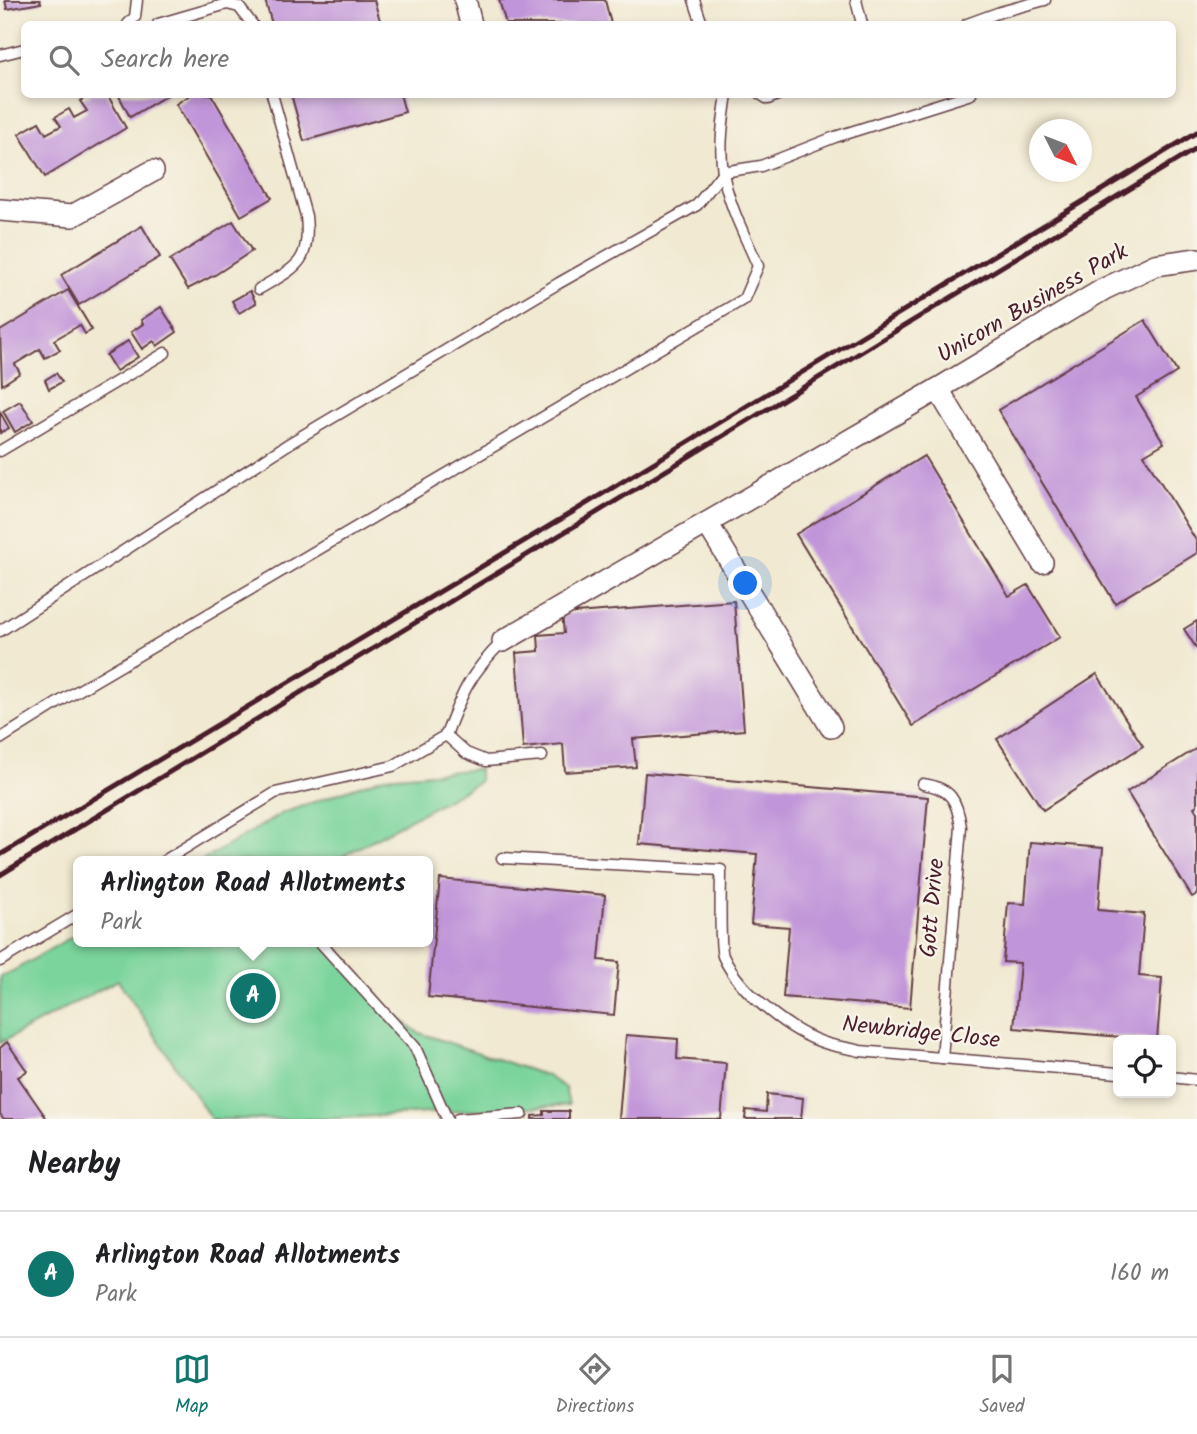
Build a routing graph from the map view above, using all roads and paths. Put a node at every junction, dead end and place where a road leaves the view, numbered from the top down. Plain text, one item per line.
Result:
1 (137, 0) edge
2 (465, 0) edge
3 (694, 0) edge
4 (856, 0) edge
5 (1045, 0) edge
6 (131, 21) edge
7 (168, 21) edge
8 (250, 21) edge
9 (470, 21) edge
10 (701, 21) edge
11 (861, 21) edge
12 (975, 21) edge
13 (21, 50) edge
14 (0, 55) edge
15 (273, 98) edge
16 (726, 98) edge
17 (958, 98) edge
18 (153, 171) dead end
19 (723, 172) junction
20 (0, 210) edge
21 (1197, 259) edge
22 (259, 289) dead end
23 (165, 353) dead end
24 (938, 389) junction
25 (0, 451) edge
26 (707, 523) junction
27 (1042, 562) dead end
28 (0, 631) edge
29 (503, 641) joint
30 (831, 727) dead end
31 (446, 735) junction
32 (0, 739) edge
33 (542, 757) dead end
34 (923, 784) dead end
35 (172, 856) edge
36 (502, 858) dead end
37 (73, 917) edge
38 (325, 947) edge
39 (0, 961) edge
40 (942, 1058) junction
41 (1113, 1073) edge
42 (1176, 1078) edge
43 (1197, 1080) edge
44 (522, 1114) dead end
45 (447, 1119) edge
46 (458, 1119) edge

1 - 6 lane
2 - 9 street
3 - 10 lane
4 - 11 lane
5 - 12 lane
7 - 8 lane
13 - 14 lane
15 - 22 lane
16 - 19 lane
17 - 19 lane
18 - 20 street
19 - 28 lane
19 - 32 lane
21 - 24 street, Unicorn Business Park
23 - 25 lane
24 - 26 street, Unicorn Business Park
24 - 27 street, Unicorn Business Park
26 - 29 street, Unicorn Business Park
26 - 30 street
29 - 31 lane
31 - 33 lane
31 - 35 lane
34 - 40 lane, Gott Drive
36 - 40 lane, Newbridge Close
37 - 39 lane
38 - 45 lane
40 - 41 lane, Newbridge Close
42 - 43 lane
44 - 46 lane

